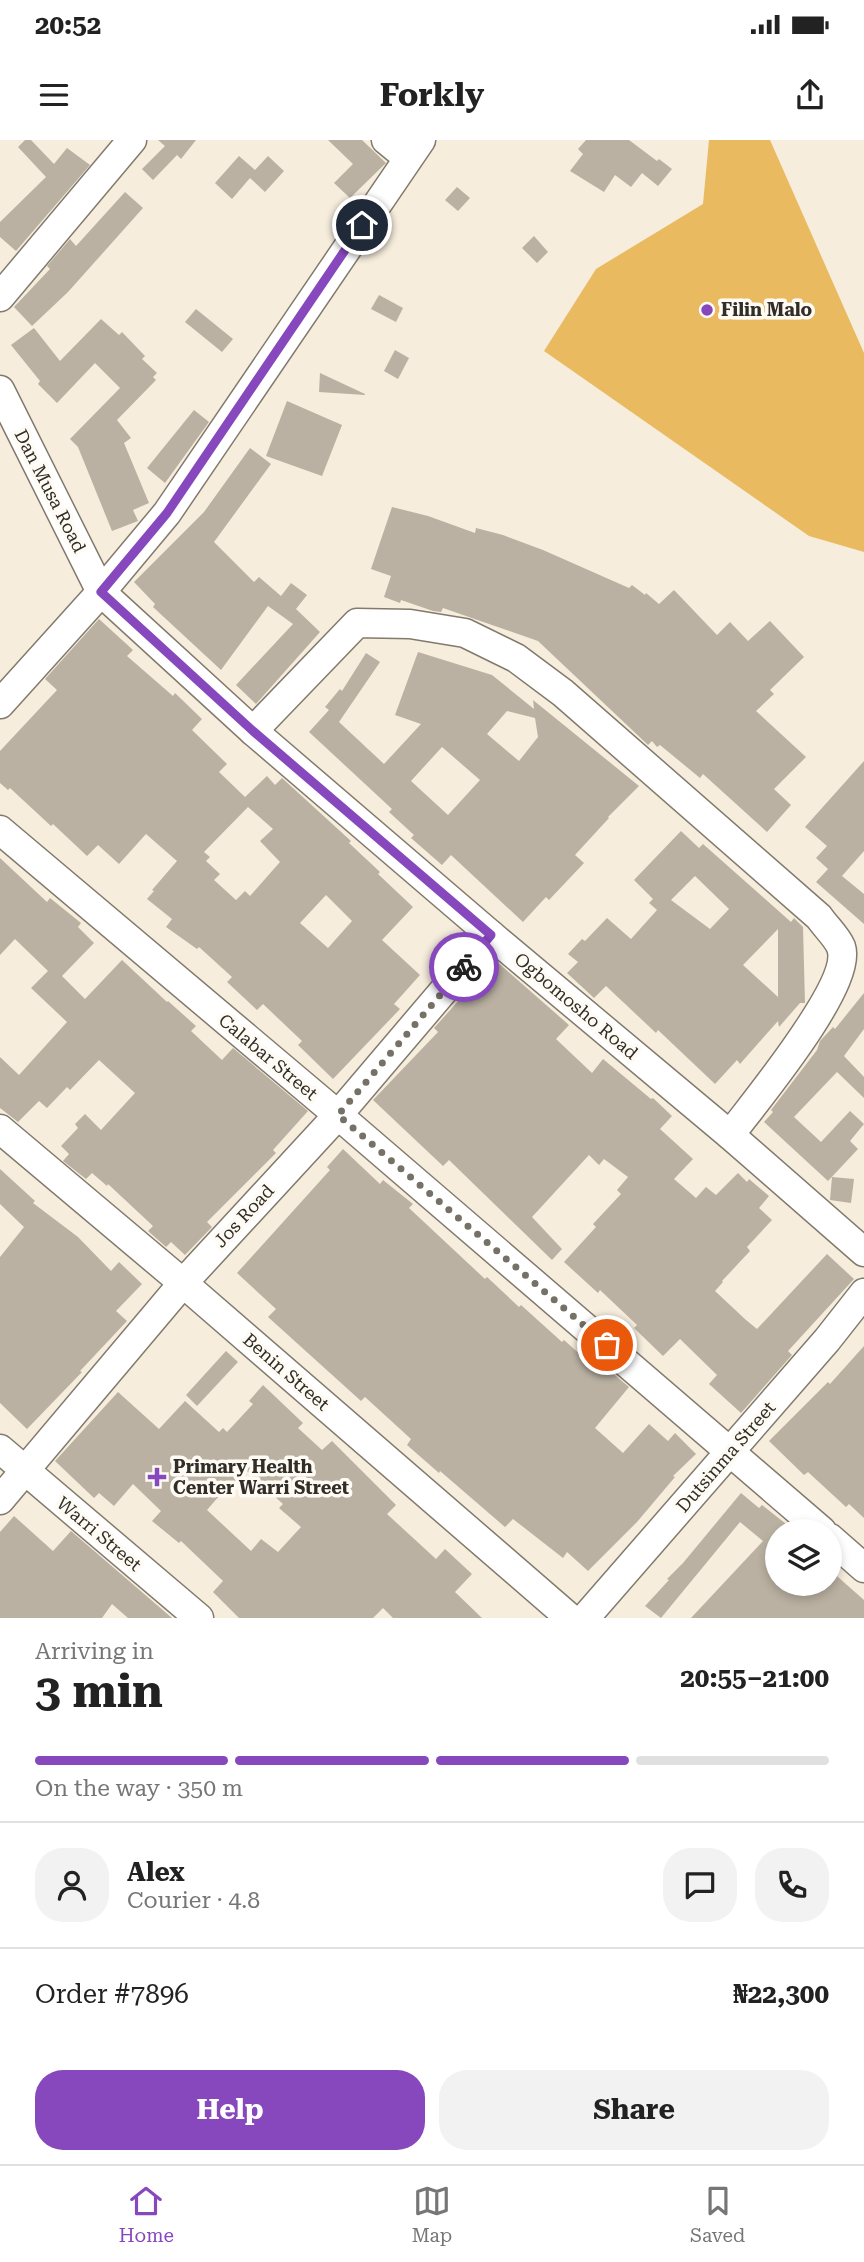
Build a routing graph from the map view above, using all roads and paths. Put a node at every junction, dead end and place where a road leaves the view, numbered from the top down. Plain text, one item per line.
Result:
1 (132, 140) edge
2 (387, 140) edge
3 (414, 149) edge
4 (0, 297) edge
5 (0, 390) edge
6 (101, 592) junction
7 (0, 704) edge
8 (253, 731) junction
9 (0, 830) edge
10 (491, 935) junction
11 (338, 1115) junction
12 (0, 1129) edge
13 (730, 1135) junction
14 (864, 1252) edge
15 (183, 1283) junction
16 (864, 1293) edge
17 (0, 1449) edge
18 (731, 1451) junction
19 (25, 1471) junction
20 (0, 1500) edge
21 (808, 1519) edge
22 (842, 1549) edge
23 (864, 1568) edge
24 (199, 1618) edge
25 (570, 1618) edge
26 (585, 1618) edge

1 - 4 street
2 - 3 street
3 - 6 street
5 - 6 street, Dan Musa Road
6 - 7 street
6 - 8 street, Ogbomosho Road
8 - 10 street, Ogbomosho Road
8 - 13 street
9 - 11 street, Calabar Street
10 - 11 street, Jos Road
10 - 13 street, Ogbomosho Road
11 - 15 street, Jos Road
11 - 18 street, Calabar Street
12 - 15 street, Benin Street
13 - 14 street, Ogbomosho Road
15 - 19 street, Jos Road
15 - 25 street, Benin Street
16 - 18 street, Dutsinma Street
17 - 19 street, Warri Street
18 - 21 street, Calabar Street
18 - 26 street, Dutsinma Street
19 - 20 street, Jos Road
19 - 24 street, Warri Street
22 - 23 street

